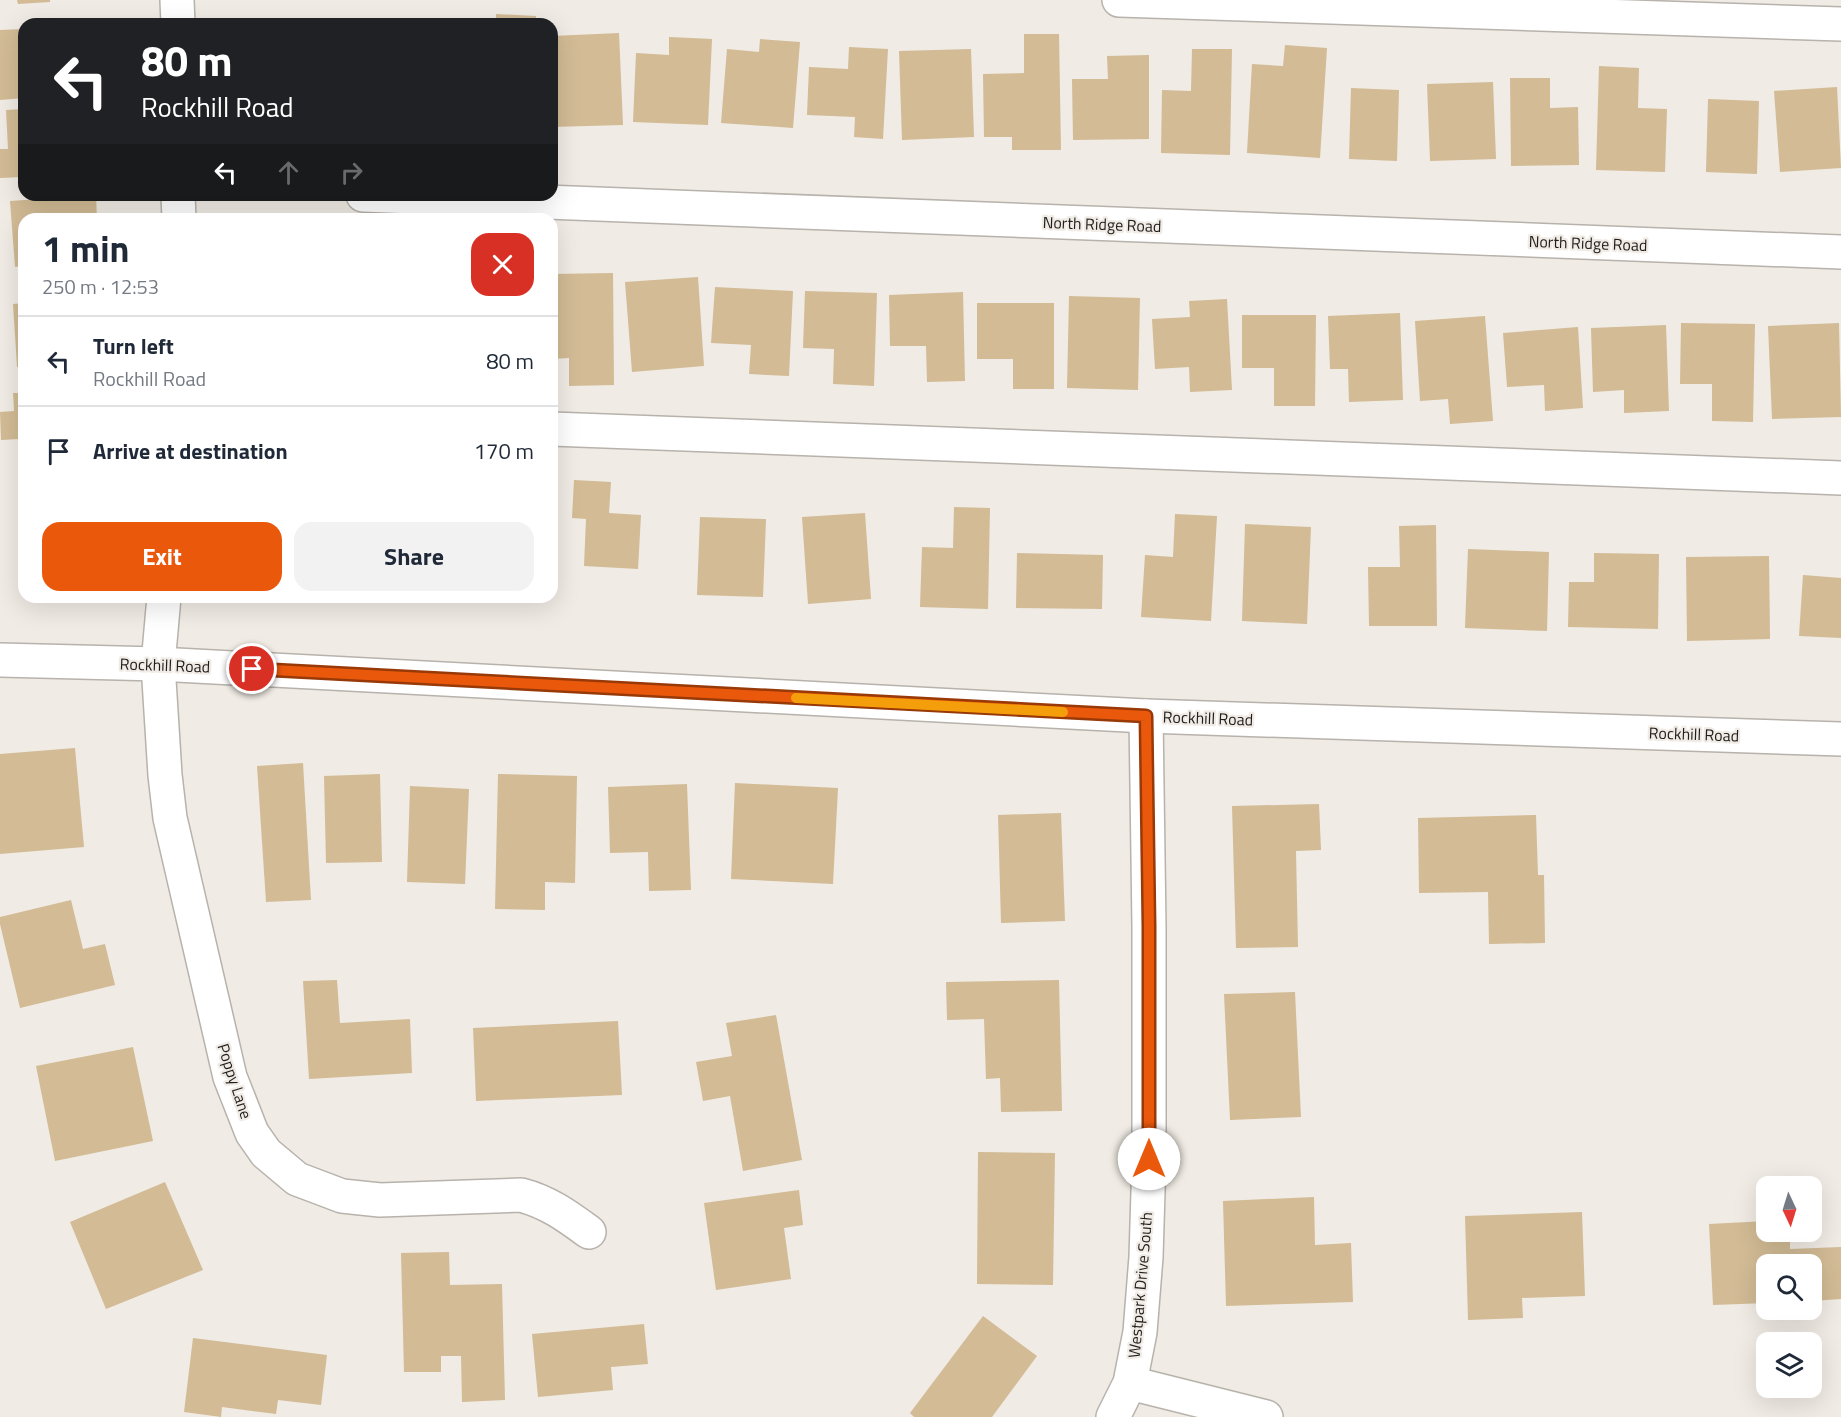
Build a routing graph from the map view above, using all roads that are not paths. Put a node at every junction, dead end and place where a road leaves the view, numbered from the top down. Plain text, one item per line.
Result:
1 (177, 0) edge
2 (1119, 0) edge
3 (178, 18) edge
4 (1841, 24) edge
5 (519, 201) edge
6 (1841, 252) edge
7 (558, 429) edge
8 (1841, 478) edge
9 (163, 603) edge
10 (0, 660) edge
11 (158, 664) junction
12 (1146, 716) junction
13 (1841, 739) edge
14 (589, 1232) dead end
15 (1130, 1383) junction
16 (1113, 1417) edge
17 (1266, 1417) edge

1 - 3 street
2 - 4 street
5 - 6 street, North Ridge Road
7 - 8 street
9 - 11 street, Poppy Lane
10 - 11 street, Rockhill Road
11 - 12 street, Rockhill Road
11 - 14 street, Poppy Lane
12 - 13 street, Rockhill Road
12 - 15 street, Westpark Drive South
15 - 16 street, Westpark Drive South
15 - 17 street

